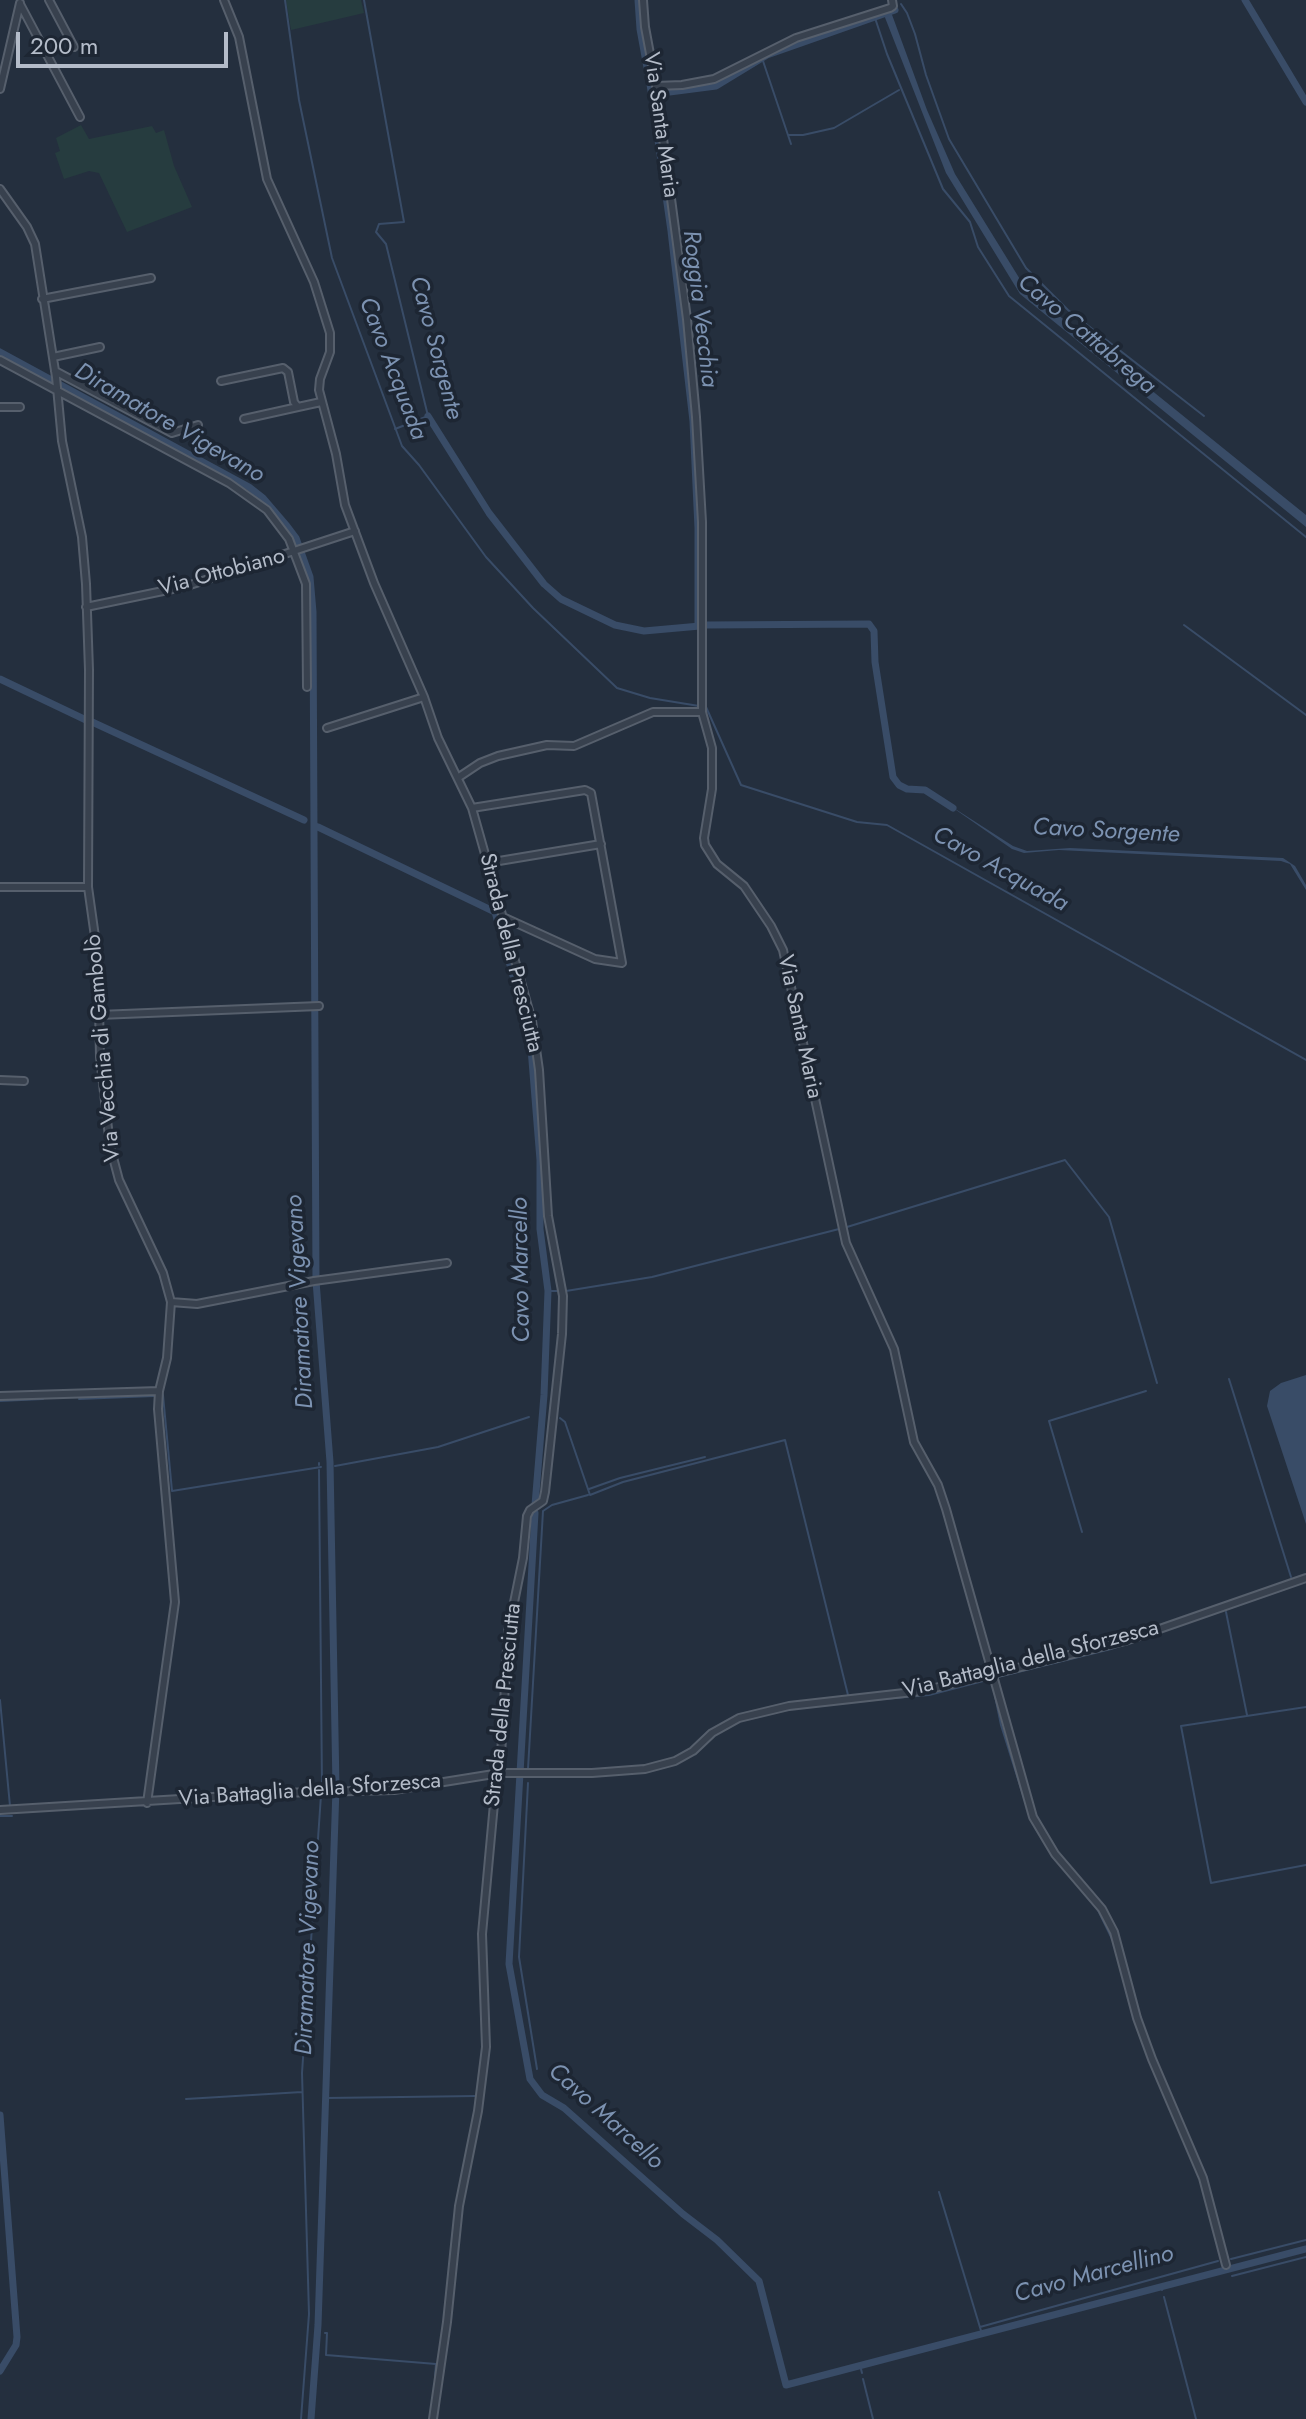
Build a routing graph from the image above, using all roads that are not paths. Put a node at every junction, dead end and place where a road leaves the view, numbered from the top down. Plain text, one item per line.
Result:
1 (49, 0) edge
2 (224, 0) edge
3 (643, 0) edge
4 (21, 2) edge
5 (889, 6) edge
6 (74, 47) dead end
7 (0, 89) edge
8 (656, 91) junction
9 (80, 117) dead end
10 (0, 189) edge
11 (151, 278) dead end
12 (42, 299) junction
13 (100, 347) dead end
14 (53, 357) junction
15 (0, 360) edge
16 (56, 374) junction
17 (221, 381) dead end
18 (57, 389) junction
19 (321, 402) junction
20 (0, 407) edge
21 (20, 407) dead end
22 (298, 407) junction
23 (244, 419) dead end
24 (198, 425) dead end
25 (355, 531) junction
26 (299, 551) junction
27 (86, 607) junction
28 (307, 687) dead end
29 (424, 697) junction
30 (702, 712) junction
31 (327, 728) dead end
32 (459, 777) junction
33 (472, 808) junction
34 (601, 844) junction
35 (487, 863) junction
36 (0, 887) edge
37 (88, 887) junction
38 (503, 917) junction
39 (319, 1006) dead end
40 (99, 1015) junction
41 (0, 1080) edge
42 (24, 1081) dead end
43 (447, 1263) dead end
44 (171, 1302) junction
45 (159, 1391) junction
46 (0, 1396) edge
47 (1306, 1578) edge
48 (993, 1674) junction
49 (500, 1773) junction
50 (147, 1803) junction
51 (0, 1810) edge
52 (1226, 2265) dead end
53 (433, 2419) edge

1 - 6 street
2 - 19 street, Strada della Presciutta
3 - 8 street, Via Santa Maria
4 - 7 street
4 - 9 street
5 - 8 street
8 - 30 street, Via Santa Maria
10 - 12 street, Via Vecchia di Gambolò
11 - 12 street
12 - 14 street, Via Vecchia di Gambolò
13 - 14 street
14 - 16 street, Via Vecchia di Gambolò
15 - 18 street
16 - 18 street, Via Vecchia di Gambolò
16 - 24 street
17 - 22 street
18 - 26 street
18 - 27 street, Via Vecchia di Gambolò
19 - 22 street
19 - 25 street, Strada della Presciutta
20 - 21 street
22 - 23 street
25 - 26 street, Via Ottobiano
25 - 29 street, Strada della Presciutta
26 - 27 street, Via Ottobiano
26 - 28 street
27 - 37 street, Via Vecchia di Gambolò
29 - 31 street
29 - 32 street, Strada della Presciutta
30 - 32 street
30 - 48 street, Via Santa Maria
32 - 33 street, Strada della Presciutta
33 - 34 street
33 - 35 street, Strada della Presciutta
34 - 35 street
34 - 38 street
35 - 38 street, Strada della Presciutta
36 - 37 street
37 - 40 street, Via Vecchia di Gambolò
38 - 49 street, Strada della Presciutta
39 - 40 street
40 - 44 street, Via Vecchia di Gambolò
41 - 42 street
43 - 44 street
44 - 45 street, Via Vecchia di Gambolò
45 - 46 street
45 - 50 street, Via Vecchia di Gambolò
47 - 48 street, Via Battaglia della Sforzesca
48 - 49 street, Via Battaglia della Sforzesca
48 - 52 street, Via Santa Maria
49 - 50 street, Via Battaglia della Sforzesca
49 - 53 street, Strada della Presciutta
50 - 51 street, Via Battaglia della Sforzesca

